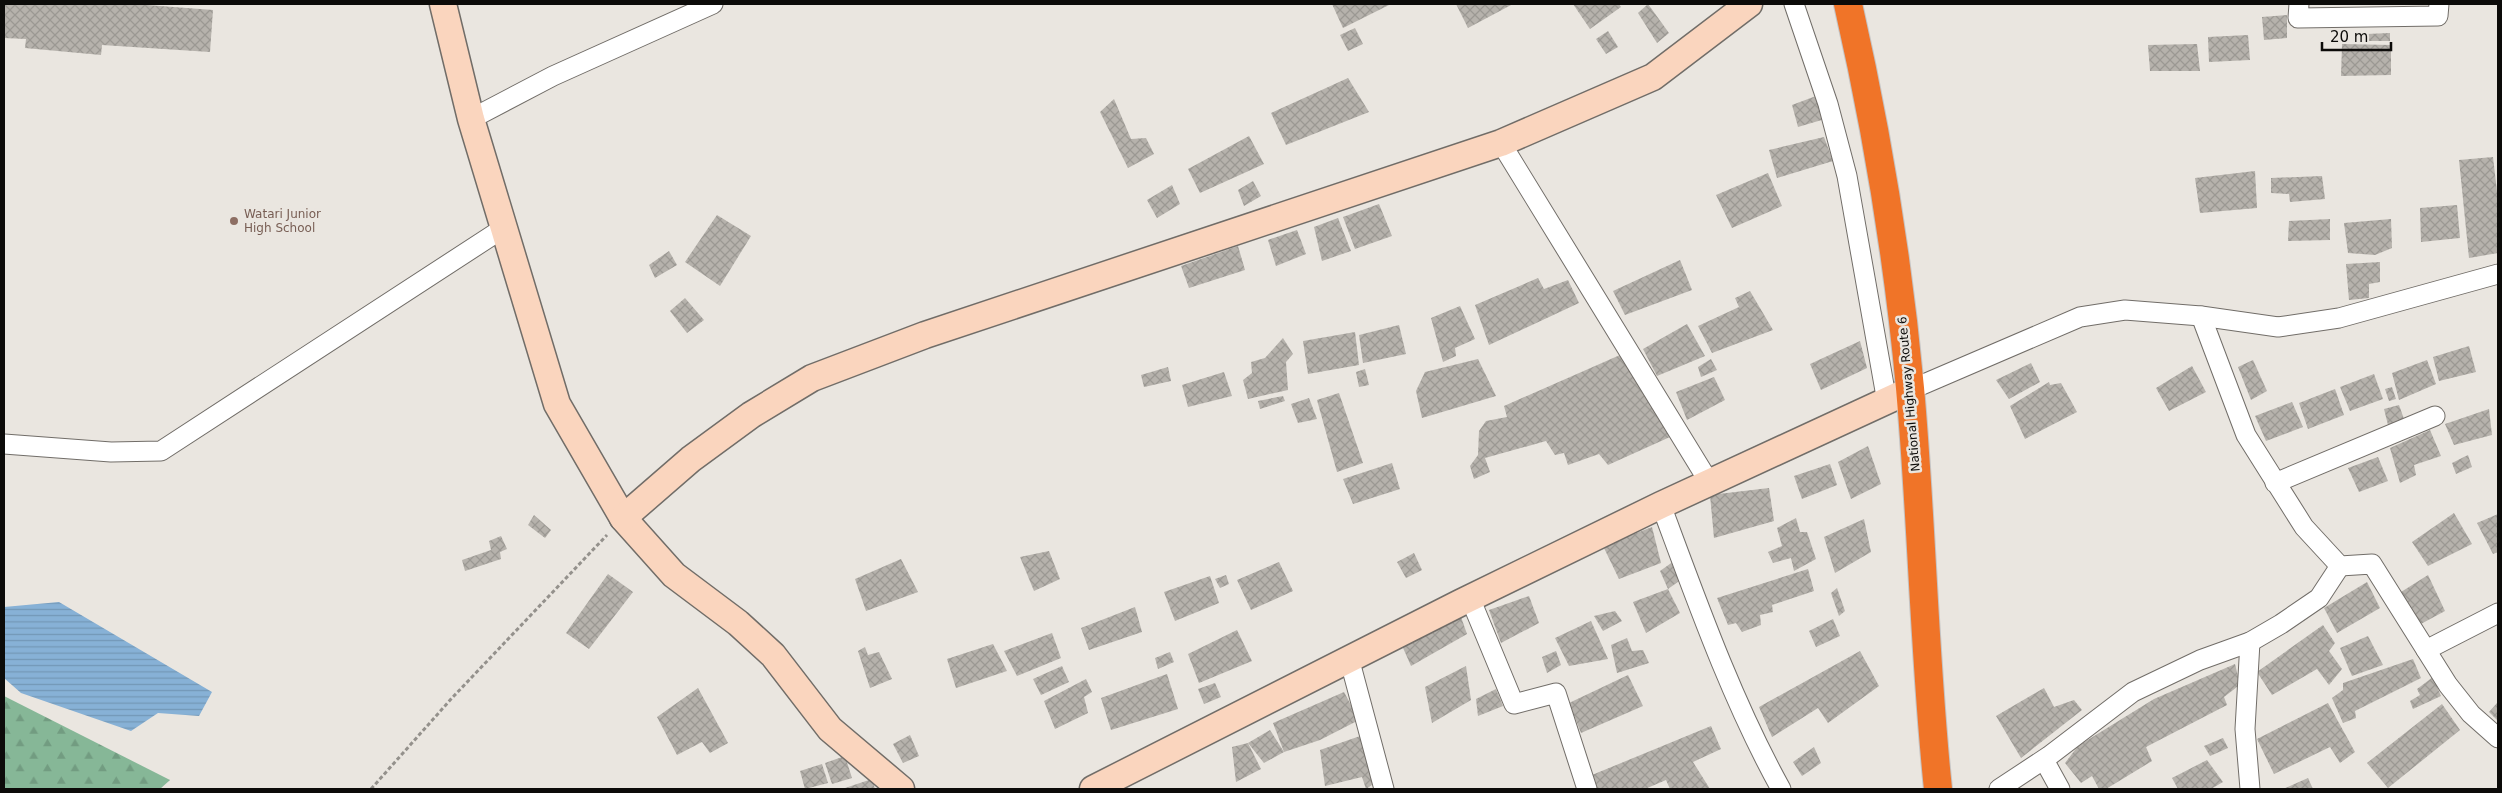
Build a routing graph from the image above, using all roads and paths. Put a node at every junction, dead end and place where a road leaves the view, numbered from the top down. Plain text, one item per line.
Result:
1 (442, 4) edge
2 (713, 4) edge
3 (1749, 4) edge
4 (1794, 4) edge
5 (1848, 4) edge
6 (2299, 4) edge
7 (2439, 4) edge
8 (471, 119) junction
9 (1501, 143) junction
10 (502, 229) junction
11 (2498, 274) edge
12 (2201, 316) junction
13 (1899, 396) junction
14 (2435, 416) dead end
15 (4, 444) edge
16 (1709, 482) junction
17 (2275, 483) junction
18 (1661, 504) junction
19 (623, 518) junction
20 (2340, 566) junction
21 (1470, 598) junction
22 (2498, 612) edge
23 (2250, 642) junction
24 (2426, 650) junction
25 (1349, 658) junction
26 (2498, 738) edge
27 (2044, 760) junction
28 (371, 789) edge
29 (901, 789) edge
30 (1093, 789) edge
31 (1384, 789) edge
32 (1587, 789) edge
33 (1780, 789) edge
34 (1938, 789) edge
35 (1999, 789) edge
36 (2060, 789) edge
37 (2250, 789) edge

1 - 8 street
2 - 8 street
3 - 9 street
4 - 13 street
5 - 13 highway, National Highway Route 6
6 - 7 street
8 - 10 street
9 - 16 street
9 - 19 street
10 - 15 street
10 - 19 street
11 - 12 street
12 - 13 street
12 - 17 street
13 - 16 street
13 - 34 highway, National Highway Route 6
14 - 17 street
16 - 18 street
17 - 20 street
18 - 21 street
18 - 33 street
19 - 28 path
19 - 29 street
20 - 23 street
20 - 24 street
21 - 25 street
21 - 32 street
22 - 24 street
23 - 27 street
23 - 37 street
24 - 26 street
25 - 30 street
25 - 31 street
27 - 35 street
27 - 36 street

